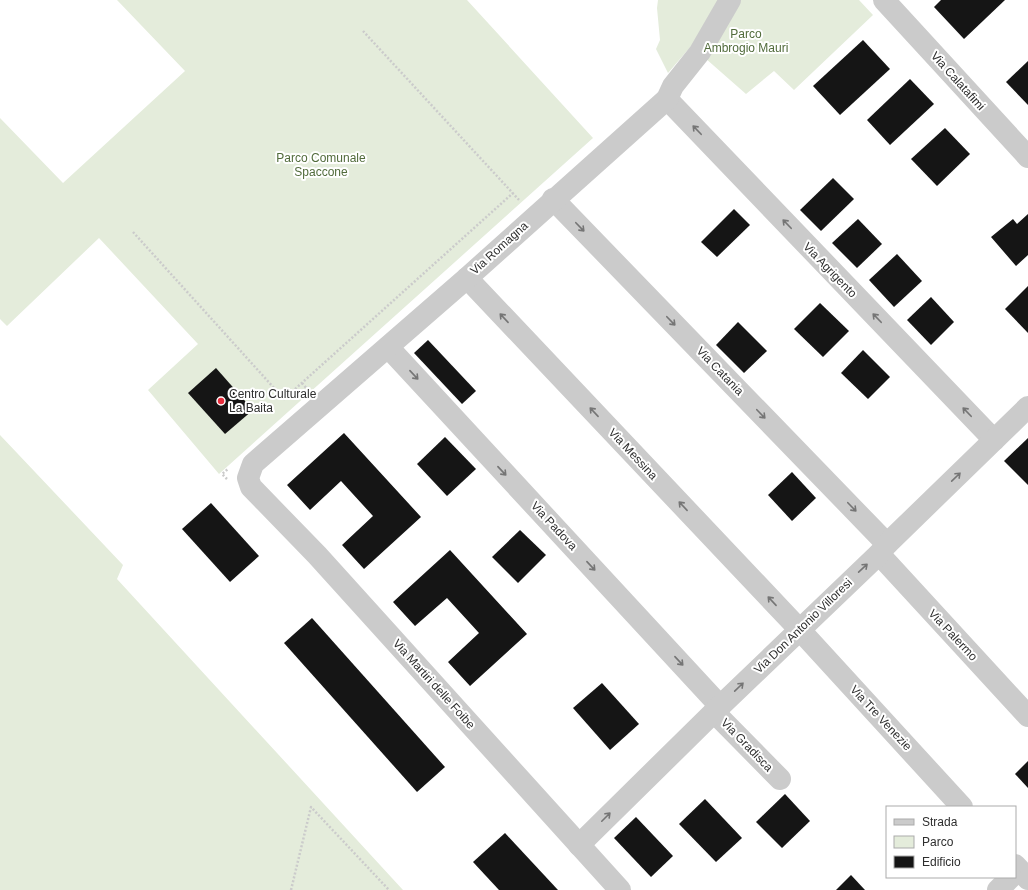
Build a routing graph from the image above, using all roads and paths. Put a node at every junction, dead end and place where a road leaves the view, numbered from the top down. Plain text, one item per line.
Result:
1 (730, 0) edge
2 (886, 2) edge
3 (363, 31) dead end
4 (667, 99) junction
5 (1028, 157) edge
6 (553, 199) junction
7 (133, 232) dead end
8 (467, 278) junction
9 (388, 347) junction
10 (1028, 407) edge
11 (994, 440) junction
12 (248, 478) joint
13 (883, 549) junction
14 (799, 629) junction
15 (717, 709) junction
16 (1028, 716) edge
17 (780, 779) dead end
18 (961, 806) edge
19 (579, 845) junction
20 (1011, 878) edge
21 (291, 890) edge
22 (389, 890) edge
23 (620, 890) edge
24 (998, 890) edge

1 - 4 street, Via Romagna
2 - 5 street, Via Calatafimi
3 - 7 path
4 - 6 street, Via Romagna
11 -> 4 street, Via Agrigento
6 - 8 street, Via Romagna
6 -> 13 street, Via Catania
8 - 9 street, Via Romagna
14 -> 8 street, Via Messina
9 - 12 street, Via Romagna
9 -> 15 street, Via Padova
10 - 11 street, Via Don Antonio Villoresi
13 -> 11 street, Via Don Antonio Villoresi
12 - 19 street, Via Martiri delle Foibe
14 -> 13 street, Via Don Antonio Villoresi
13 - 16 street, Via Palermo
15 -> 14 street, Via Don Antonio Villoresi
14 - 18 street, Via Tre Venezie
15 - 17 street, Via Gradisca
19 -> 15 street, Via Don Antonio Villoresi
19 - 23 street, Via Martiri delle Foibe
20 - 24 street
21 - 22 path

